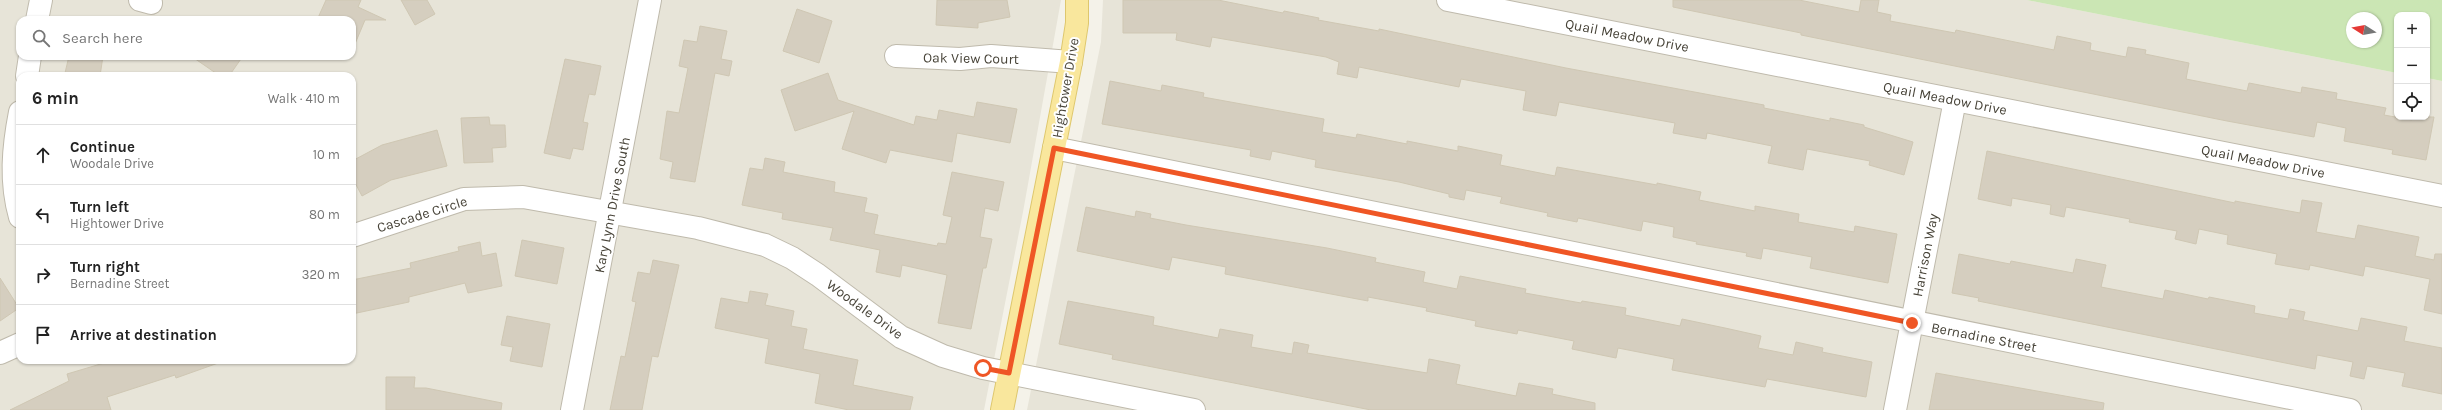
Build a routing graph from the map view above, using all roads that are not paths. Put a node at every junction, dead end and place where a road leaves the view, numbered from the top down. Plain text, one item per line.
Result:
1 (41, 0) edge
2 (650, 0) edge
3 (1077, 0) edge
4 (1448, 0) edge
5 (38, 16) edge
6 (896, 56) dead end
7 (29, 60) edge
8 (1071, 62) junction
9 (28, 72) edge
10 (1955, 100) junction
11 (16, 142) edge
12 (1054, 148) junction
13 (2442, 196) edge
14 (16, 202) edge
15 (611, 212) junction
16 (356, 235) edge
17 (1912, 323) junction
18 (16, 346) edge
19 (0, 353) edge
20 (1009, 373) junction
21 (572, 410) edge
22 (1002, 410) edge
23 (1194, 410) edge
24 (1895, 410) edge
25 (2350, 410) edge

1 - 5 street
2 - 15 street, Kary Lynn Drive South
3 - 8 main road, Hightower Drive
4 - 10 street, Quail Meadow Drive
6 - 8 street, Oak View Court
7 - 9 street
8 - 12 main road, Hightower Drive
10 - 13 street, Quail Meadow Drive
10 - 17 street, Harrison Way
11 - 14 street
12 - 17 street, Bernadine Street
12 - 20 main road, Hightower Drive
15 - 16 street, Cascade Circle
15 - 20 street, Woodale Drive
15 - 21 street, Kary Lynn Drive South
17 - 24 street, Harrison Way
17 - 25 street, Bernadine Street
18 - 19 street
20 - 22 main road, Hightower Drive
20 - 23 street, Woodale Drive

